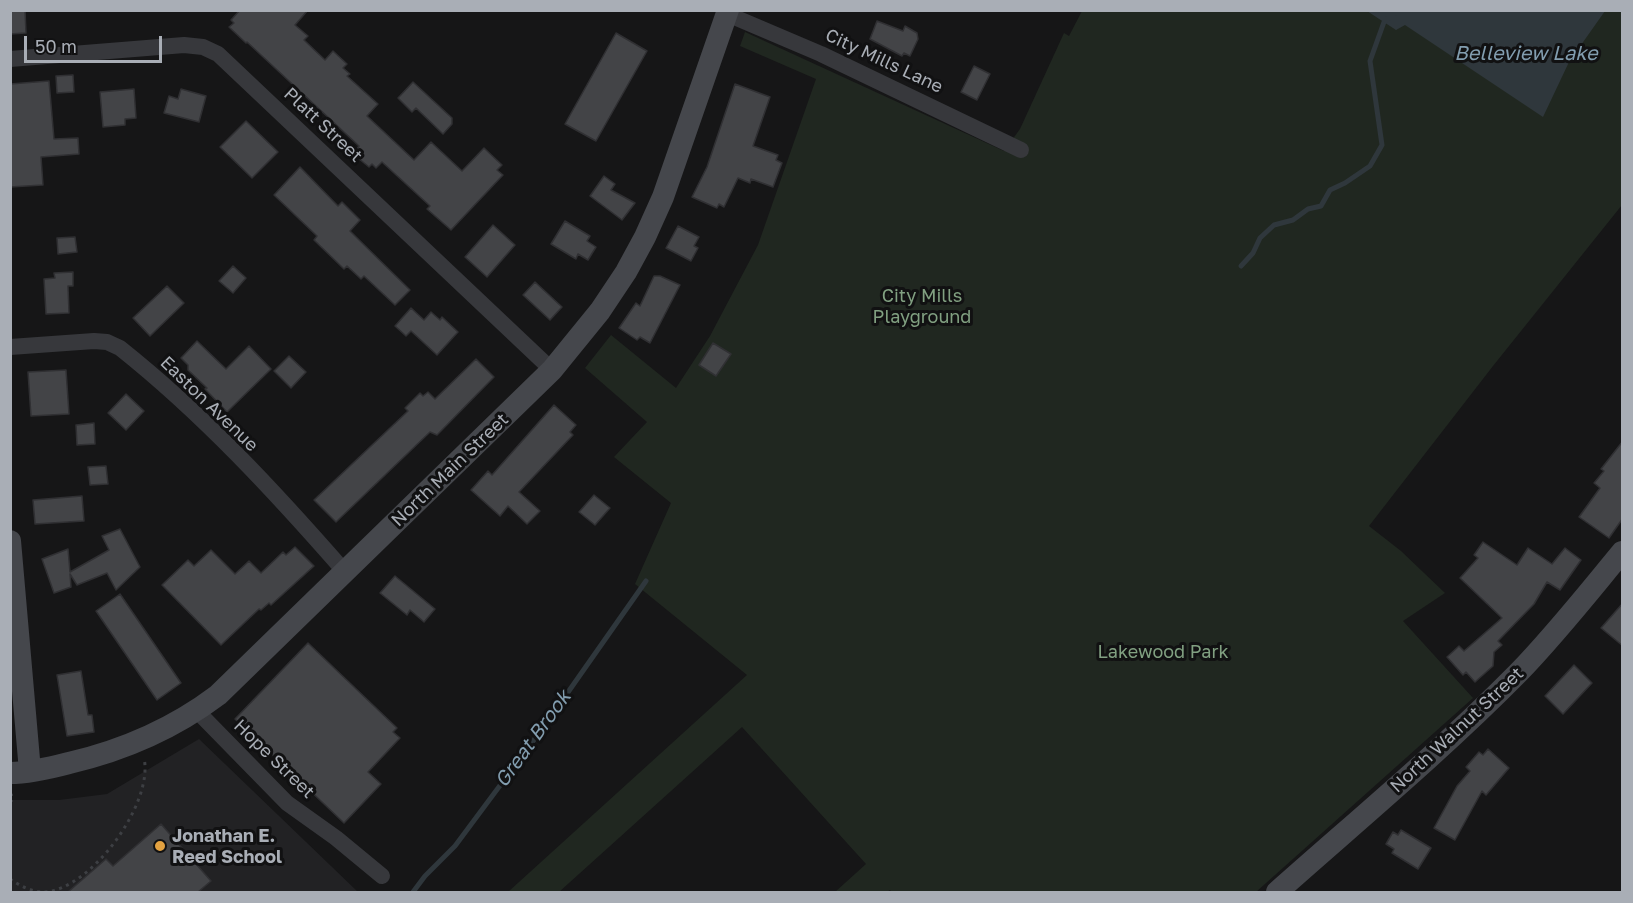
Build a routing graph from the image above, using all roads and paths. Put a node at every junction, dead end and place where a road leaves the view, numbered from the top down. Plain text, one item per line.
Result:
1 (728, 12) edge
2 (10, 59) edge
3 (1021, 150) dead end
4 (10, 347) edge
5 (552, 370) junction
6 (10, 541) edge
7 (1623, 552) edge
8 (345, 572) junction
9 (197, 711) junction
10 (140, 742) junction
11 (20, 772) edge
12 (10, 794) edge
13 (10, 802) edge
14 (382, 876) dead end
15 (10, 879) edge
16 (1277, 892) edge

1 - 3 street, City Mills Lane
1 - 5 main road, North Main Street
2 - 5 street, Platt Street
4 - 8 street, Easton Avenue
5 - 8 main road, North Main Street
6 - 11 main road
7 - 16 main road, North Walnut Street
8 - 9 main road, North Main Street
9 - 10 main road, North Main Street
9 - 14 street, Hope Street
10 - 11 main road, North Main Street
10 - 15 path
12 - 13 path

